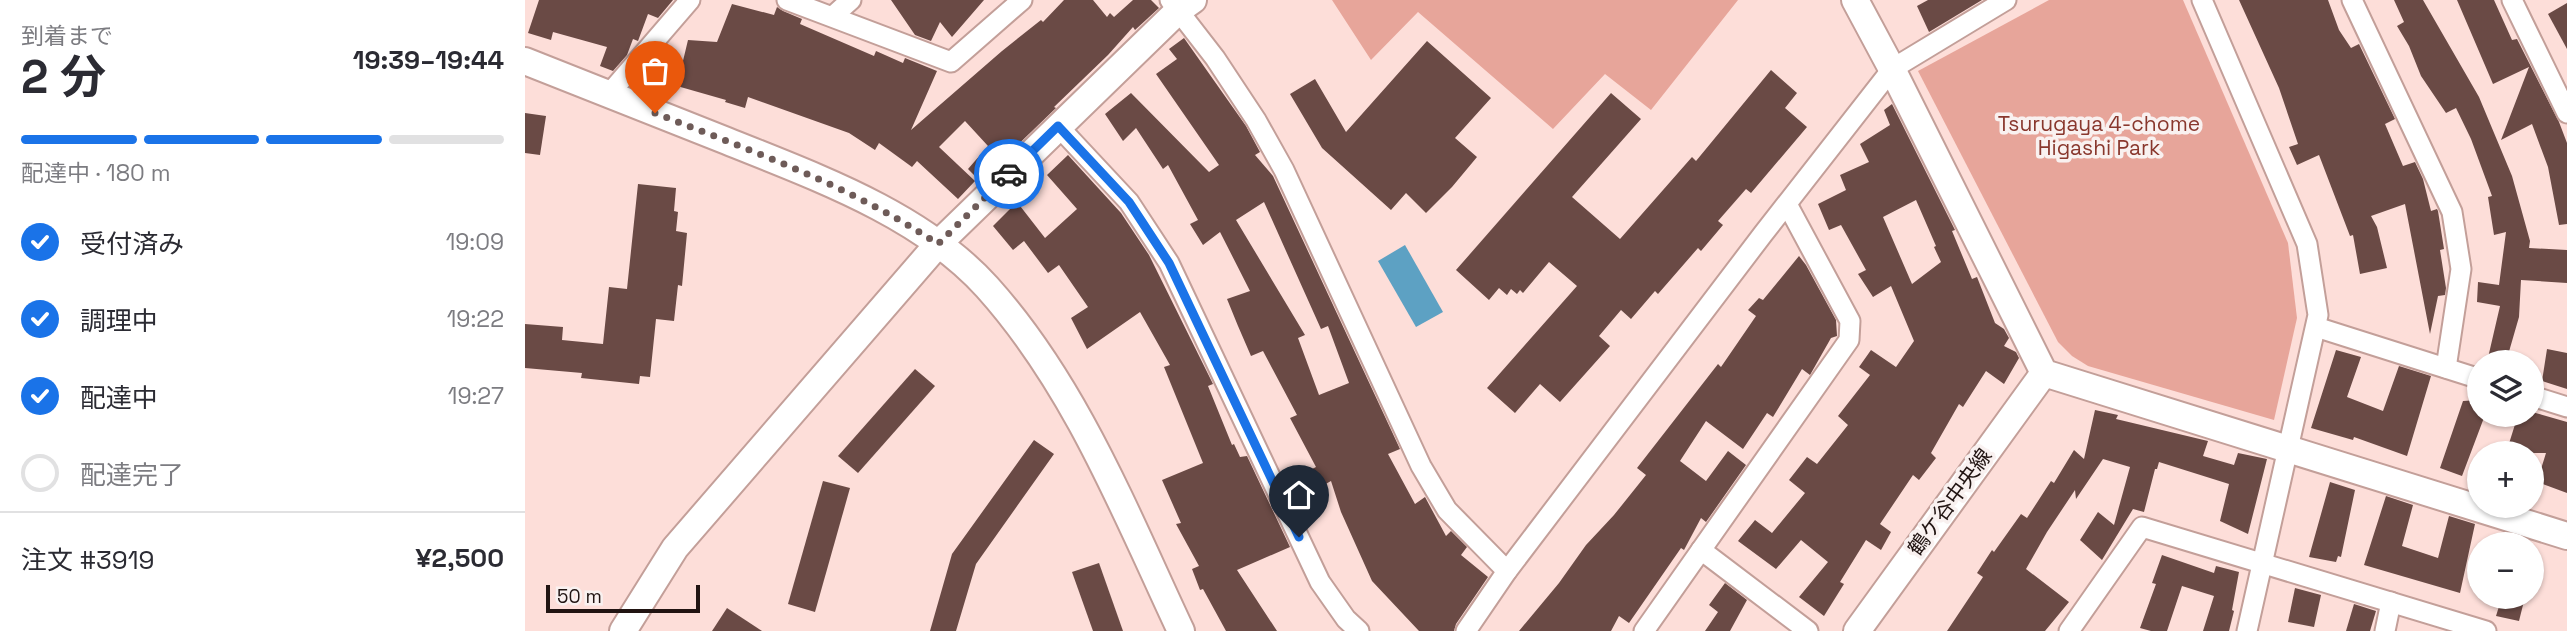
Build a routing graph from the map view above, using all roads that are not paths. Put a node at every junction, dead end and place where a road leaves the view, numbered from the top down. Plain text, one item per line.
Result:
1 (690, 0) edge
2 (787, 0) edge
3 (851, 0) edge
4 (1022, 0) edge
5 (1855, 0) edge
6 (2005, 0) edge
7 (2201, 0) edge
8 (2351, 0) edge
9 (2512, 0) edge
10 (1180, 3) edge
11 (833, 16) junction
12 (525, 61) edge
13 (1892, 69) junction
14 (609, 94) junction
15 (2567, 113) edge
16 (1058, 126) junction
17 (1787, 204) junction
18 (938, 244) junction
19 (2316, 327) junction
20 (2446, 368) junction
21 (2044, 373) junction
22 (2467, 375) edge
23 (2544, 400) edge
24 (2567, 407) edge
25 (2288, 449) junction
26 (2567, 536) edge
27 (1701, 551) junction
28 (2262, 564) junction
29 (1507, 571) junction
30 (2391, 602) junction
31 (623, 631) edge
32 (1181, 631) edge
33 (1359, 631) edge
34 (1466, 631) edge
35 (1644, 631) edge
36 (1808, 631) edge
37 (1857, 631) edge
38 (2069, 631) edge
39 (2247, 631) edge
40 (2385, 631) edge
41 (2486, 631) edge

1 - 14 street
2 - 11 street
3 - 11 street
4 - 11 street
5 - 13 street
6 - 13 street
7 - 19 street
8 - 20 street
9 - 15 street
10 - 16 street
10 - 29 street
12 - 14 street
13 - 17 street
13 - 21 street
14 - 18 street
16 - 18 street
16 - 33 street
17 - 27 street
17 - 29 street
18 - 31 street
18 - 32 street
19 - 20 street
19 - 25 street
20 - 22 street
21 - 25 street
21 - 37 street, 鶴ケ谷中央線
23 - 24 street
25 - 26 street
25 - 28 street
27 - 35 street
27 - 36 street
28 - 30 street
28 - 38 street
28 - 39 street
29 - 34 street
30 - 40 street
30 - 41 street

